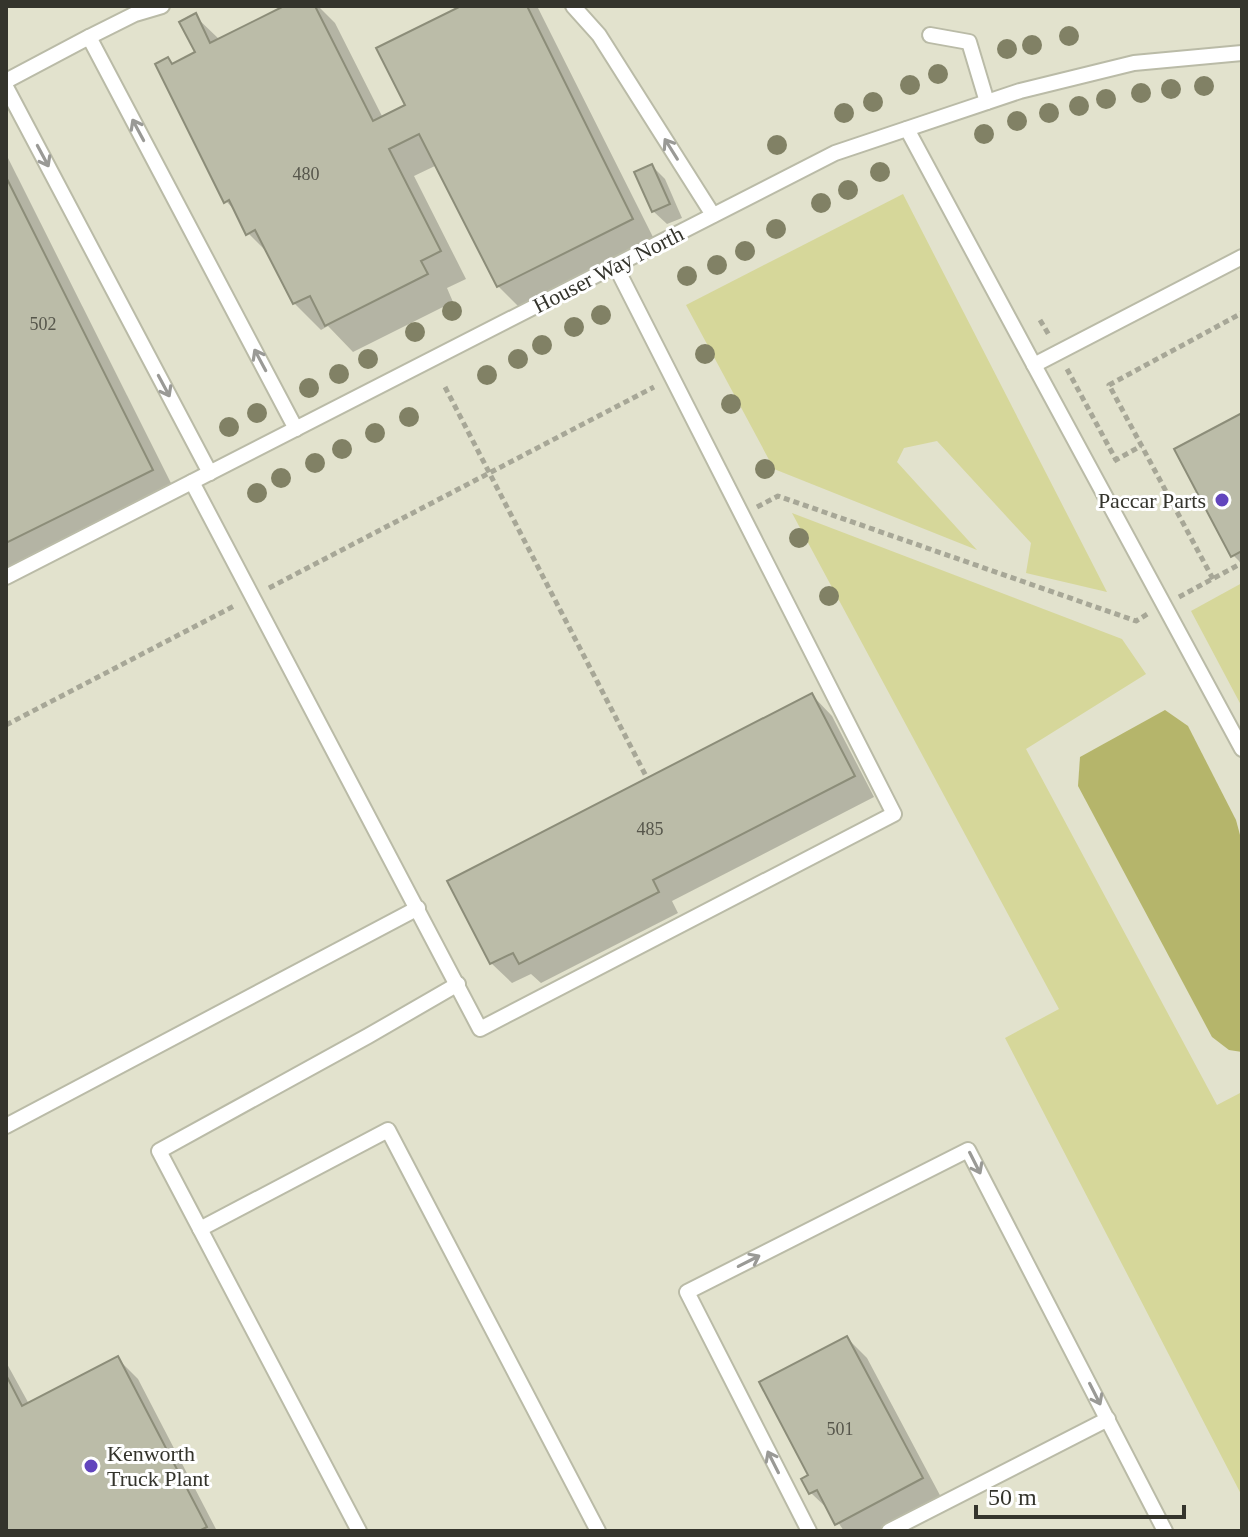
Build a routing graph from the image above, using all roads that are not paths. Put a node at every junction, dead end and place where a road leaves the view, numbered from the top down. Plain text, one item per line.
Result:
1 (162, 6) edge
2 (573, 6) edge
3 (930, 35) dead end
4 (89, 37) junction
5 (1242, 53) edge
6 (6, 81) edge
7 (6, 87) edge
8 (987, 102) junction
9 (907, 129) junction
10 (713, 215) junction
11 (1242, 257) edge
12 (615, 265) junction
13 (1034, 365) junction
14 (296, 429) junction
15 (210, 473) junction
16 (192, 482) junction
17 (6, 577) edge
18 (1242, 749) edge
19 (418, 908) junction
20 (458, 984) junction
21 (6, 1126) edge
22 (200, 1229) junction
23 (1108, 1419) junction
24 (919, 1516) junction
25 (359, 1531) edge
26 (598, 1531) edge
27 (809, 1531) edge
28 (889, 1531) edge
29 (927, 1531) edge
30 (1165, 1531) edge

1 - 4 lane
10 -> 2 lane
3 - 8 lane
4 - 6 lane
14 -> 4 lane
5 - 8 lane, Houser Way North
7 -> 15 lane
8 - 9 lane, Houser Way North
9 - 10 lane, Houser Way North
9 - 13 lane
10 - 12 lane, Houser Way North
11 - 13 lane
12 - 14 lane, Houser Way North
12 - 20 lane
13 - 18 lane
14 - 15 lane, Houser Way North
15 - 16 lane, Houser Way North
16 - 17 lane, Houser Way North
16 - 19 lane
19 - 20 lane
19 - 21 lane
20 - 22 lane
22 - 25 lane
22 - 26 lane
23 - 24 lane
27 -> 23 lane
23 - 30 lane
24 - 28 lane
24 - 29 lane

